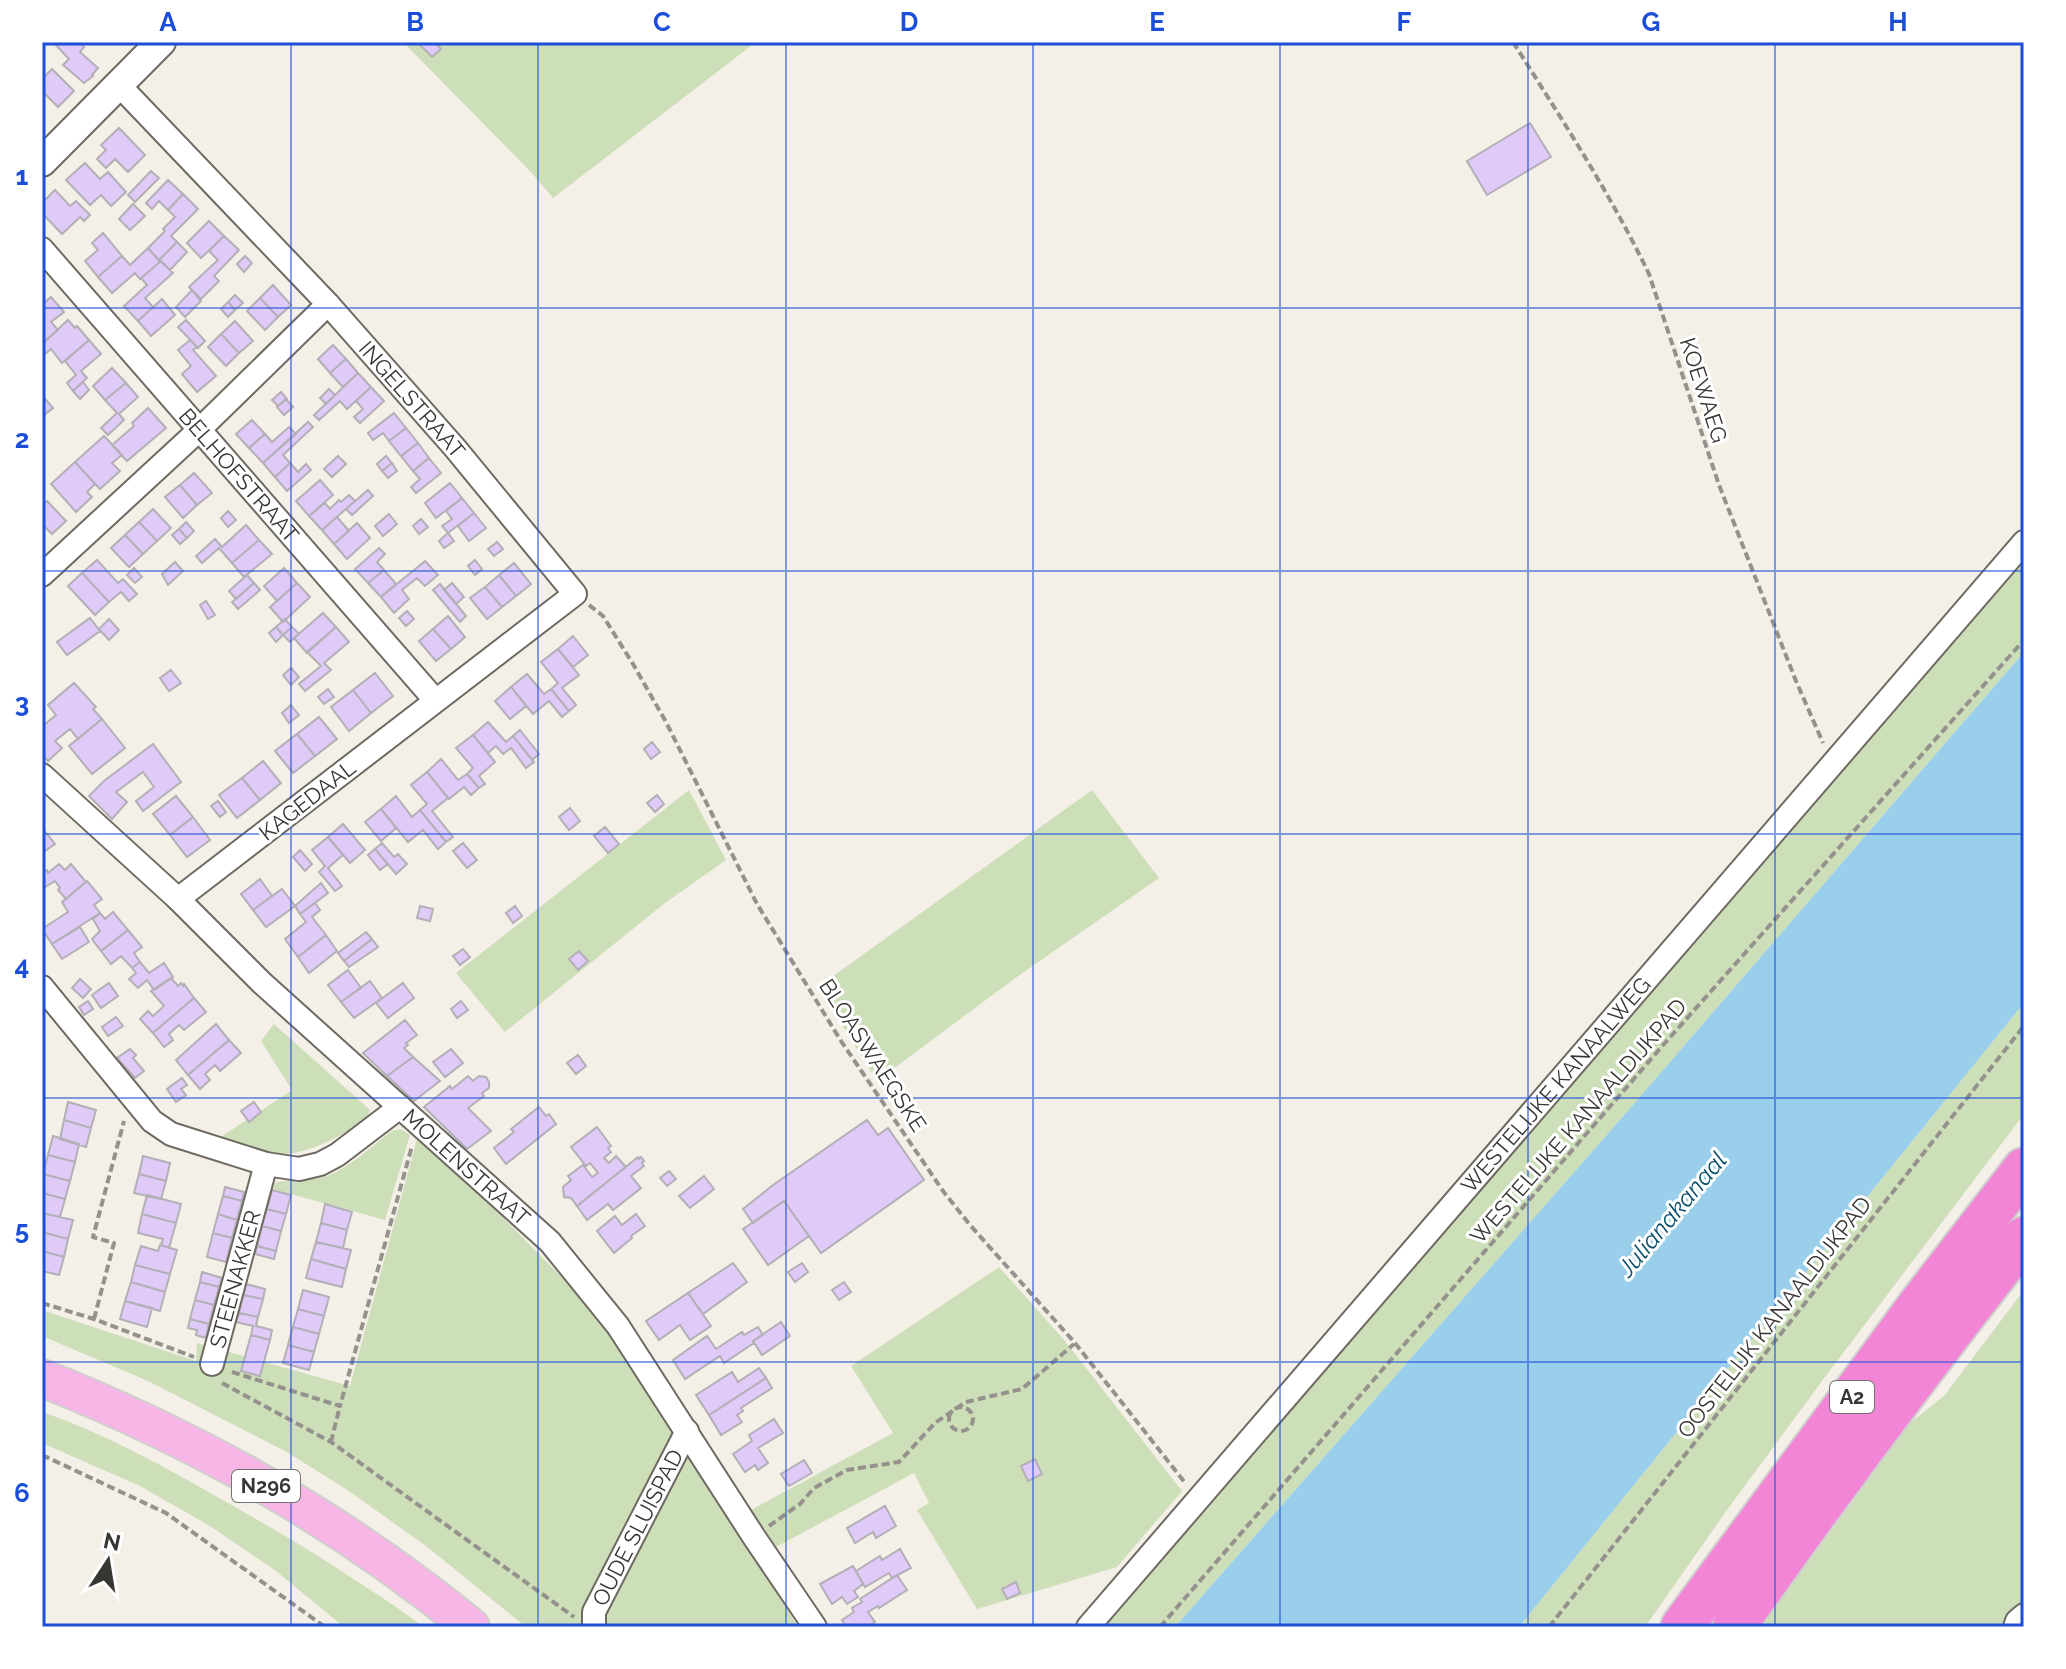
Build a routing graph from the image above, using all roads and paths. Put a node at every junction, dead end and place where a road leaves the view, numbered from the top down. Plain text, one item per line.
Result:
1 (161, 42) edge
2 (1513, 42) edge
3 (119, 85) junction
4 (42, 162) edge
5 (42, 249) edge
6 (328, 304) junction
7 (199, 430) junction
8 (2024, 542) edge
9 (42, 575) edge
10 (575, 594) junction
11 (2024, 640) edge
12 (435, 700) junction
13 (1833, 763) junction
14 (42, 775) edge
15 (178, 899) junction
16 (42, 987) edge
17 (2024, 1026) edge
18 (131, 1095) junction
19 (400, 1107) junction
20 (418, 1124) junction
21 (266, 1164) junction
22 (2024, 1169) edge
23 (2024, 1238) edge
24 (42, 1303) edge
25 (94, 1319) junction
26 (1075, 1343) junction
27 (212, 1364) junction
28 (42, 1378) edge
29 (340, 1406) junction
30 (955, 1409) junction
31 (687, 1431) junction
32 (331, 1442) junction
33 (42, 1455) edge
34 (1198, 1500) junction
35 (754, 1537) junction
36 (2024, 1615) edge
37 (588, 1624) edge
38 (325, 1627) edge
39 (471, 1627) edge
40 (815, 1627) edge
41 (1088, 1627) edge
42 (1160, 1627) edge
43 (1549, 1627) edge
44 (1682, 1627) edge
45 (1734, 1627) edge
46 (2015, 1627) edge

1 - 3 street
2 - 13 path, KOEWAEG
3 - 4 street
3 - 6 street, INGELSTRAAT
5 - 7 street, BELHOFSTRAAT
6 - 7 street
6 - 10 street, INGELSTRAAT
7 - 9 street
7 - 12 street, BELHOFSTRAAT
8 - 13 street, WESTELIJKE KANAALWEG
10 - 12 street
10 - 26 path, BLOASWAEGSKE
11 - 42 path, WESTELIJKE KANAALDIJKPAD
12 - 15 street, KAGEDAAL
13 - 34 street, WESTELIJKE KANAALWEG
14 - 15 street, MOLENSTRAAT
15 - 19 street, MOLENSTRAAT
16 - 18 street
17 - 43 path, OOSTELIJK KANAALDIJKPAD
18 - 21 street
18 - 25 path
19 - 20 street, MOLENSTRAAT
19 - 21 street
20 - 29 path
20 - 31 street, MOLENSTRAAT
21 - 27 street, STEENAKKER
22 - 44 highway, A2
23 - 45 highway, A2
24 - 25 path, STEENAKKER
25 - 27 path, STEENAKKER
26 - 30 path
26 - 34 path, BLOASWAEGSKE
27 - 29 path
27 - 32 path
28 - 39 main road, N296
29 - 32 path
30 - 30 path
30 - 35 path
31 - 35 street, MOLENSTRAAT
31 - 37 street, OUDE SLUISPAD
32 - 37 path
33 - 38 path
34 - 41 street, WESTELIJKE KANAALWEG
35 - 40 street, MOLENSTRAAT
36 - 46 street

